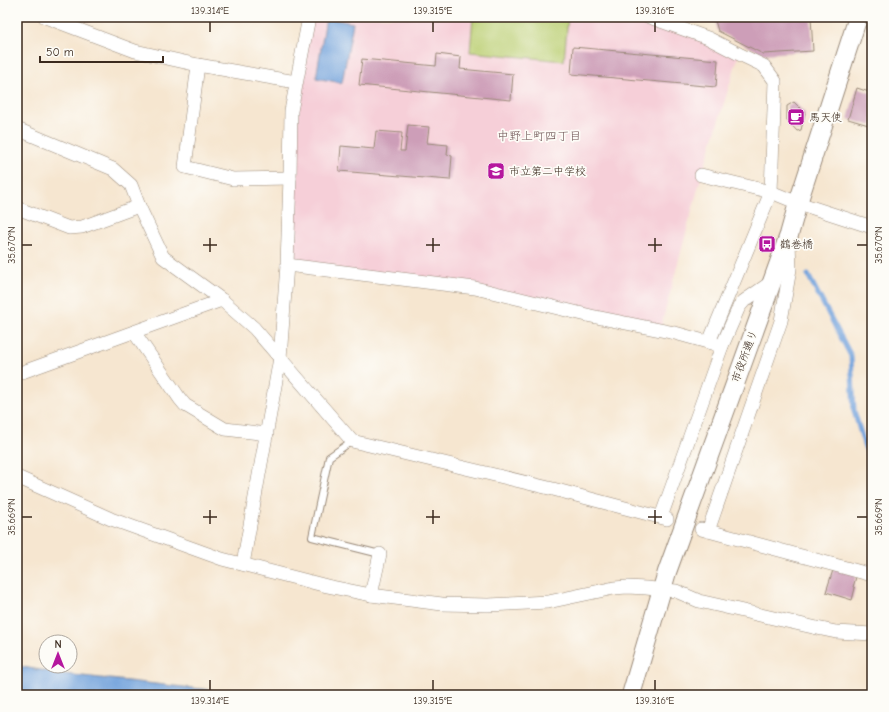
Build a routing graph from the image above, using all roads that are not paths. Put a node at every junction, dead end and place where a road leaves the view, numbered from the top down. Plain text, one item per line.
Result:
1 (45, 17) edge
2 (309, 17) edge
3 (649, 17) edge
4 (858, 17) edge
5 (198, 65) junction
6 (296, 82) junction
7 (17, 129) edge
8 (701, 175) dead end
9 (290, 178) junction
10 (771, 192) junction
11 (798, 203) junction
12 (139, 206) junction
13 (17, 208) edge
14 (872, 227) edge
15 (789, 235) junction
16 (287, 265) junction
17 (770, 284) junction
18 (222, 300) junction
19 (134, 332) junction
20 (709, 342) junction
21 (722, 346) junction
22 (280, 358) junction
23 (17, 374) edge
24 (267, 434) junction
25 (352, 441) junction
26 (17, 477) edge
27 (380, 554) joint
28 (243, 564) junction
29 (872, 575) edge
30 (660, 594) junction
31 (371, 595) junction
32 (872, 634) edge
33 (631, 695) edge

1 - 5 street
2 - 6 street
3 - 10 street
4 - 11 street, 市役所通り
5 - 6 street
5 - 9 street
6 - 9 street
7 - 12 street
8 - 10 street
9 - 16 street
10 - 11 street
10 - 20 street
11 - 14 street
11 - 15 street, 市役所通り
12 - 13 street
12 - 18 street
15 - 17 street, 市役所通り
15 - 29 street
16 - 20 street
16 - 22 street
17 - 21 street
17 - 30 street, 市役所通り
18 - 19 street
18 - 22 street
19 - 23 street
19 - 24 street
20 - 21 street
21 - 25 street
22 - 24 street
22 - 25 street
24 - 28 street
25 - 27 lane
26 - 28 street
27 - 31 street
28 - 31 street
30 - 31 street
30 - 32 street
30 - 33 street, 市役所通り

